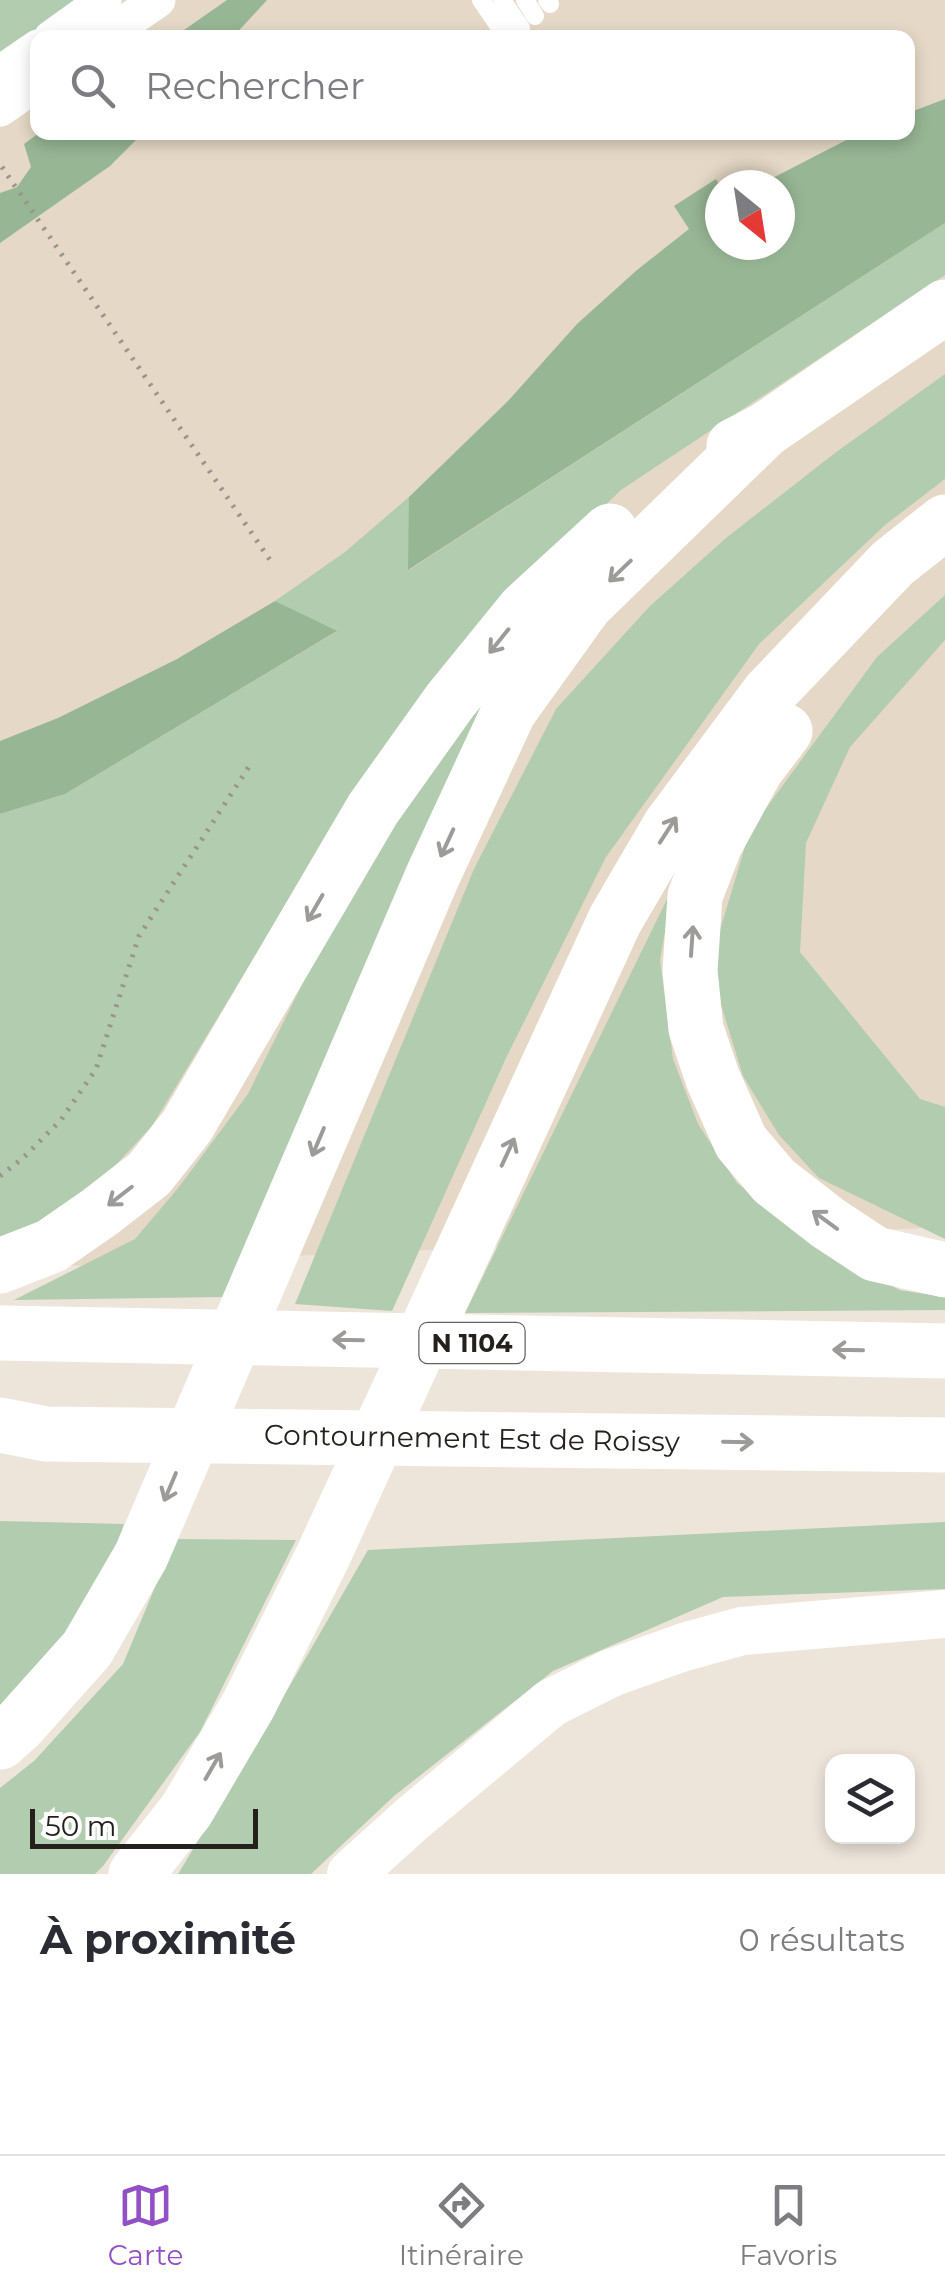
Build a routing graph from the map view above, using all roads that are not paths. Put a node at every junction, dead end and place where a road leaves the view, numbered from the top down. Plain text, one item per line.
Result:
1 (104, 0) edge
2 (158, 0) edge
3 (481, 0) edge
4 (502, 0) edge
5 (531, 14) edge
6 (62, 30) edge
7 (115, 30) edge
8 (30, 52) edge
9 (0, 73) edge
10 (30, 88) edge
11 (0, 109) edge
12 (945, 306) edge
13 (765, 430) junction
14 (945, 522) edge
15 (945, 554) edge
16 (0, 1266) edge
17 (945, 1270) edge
18 (0, 1333) edge
19 (945, 1352) edge
20 (15, 1433) edge
21 (945, 1446) edge
22 (945, 1614) edge
23 (0, 1742) edge
24 (136, 1874) edge
25 (352, 1874) edge

1 - 6 street
2 - 7 street
3 - 5 lane
4 - 5 lane
8 - 9 street
10 - 11 street
12 - 13 highway
13 -> 16 highway
13 -> 23 highway
24 -> 14 highway
17 -> 15 highway
19 -> 18 highway, N 1104
20 -> 21 highway, Contournement Est de Roissy
22 - 25 street

